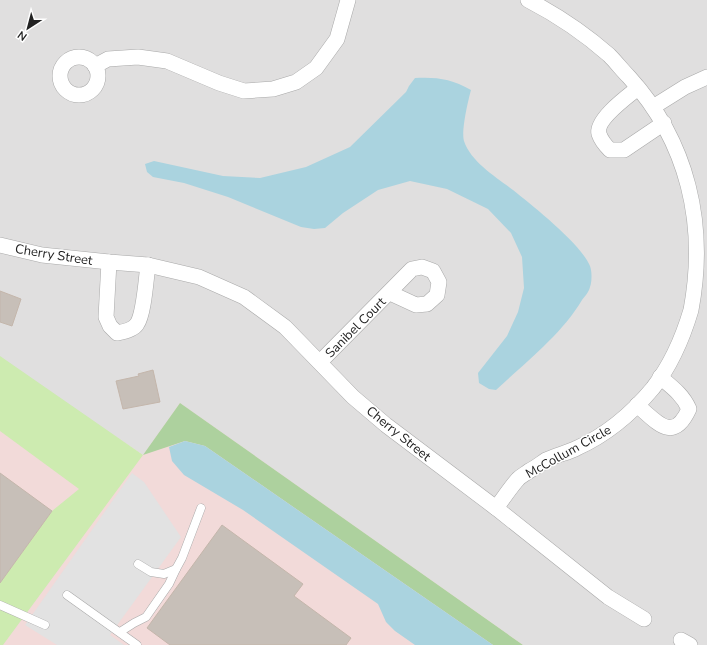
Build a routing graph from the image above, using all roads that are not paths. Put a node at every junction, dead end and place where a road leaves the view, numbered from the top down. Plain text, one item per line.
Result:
1 (348, 0) edge
2 (528, 0) edge
3 (95, 66) dead end
4 (707, 76) edge
5 (638, 88) junction
6 (653, 107) junction
7 (664, 122) junction
8 (704, 236) edge
9 (0, 245) edge
10 (108, 262) junction
11 (148, 265) junction
12 (390, 293) dead end
13 (320, 362) junction
14 (660, 377) junction
15 (637, 405) junction
16 (201, 508) dead end
17 (496, 508) junction
18 (138, 564) dead end
19 (176, 569) junction
20 (67, 595) dead end
21 (0, 605) edge
22 (644, 619) dead end
23 (45, 625) dead end
24 (120, 632) junction
25 (137, 645) edge

1 - 3 street
2 - 5 street, McCollum Circle
4 - 6 street
5 - 6 street, McCollum Circle
5 - 7 street
6 - 7 street, McCollum Circle
7 - 8 street, McCollum Circle
8 - 14 street, McCollum Circle
9 - 10 street, Cherry Street
10 - 11 street, Cherry Street
10 - 11 street, Cherry Street
11 - 13 street, Cherry Street
12 - 13 street, Sanibel Court
13 - 17 street, Cherry Street
14 - 15 street, McCollum Circle
14 - 15 street
15 - 17 street, McCollum Circle
16 - 19 lane
17 - 22 street, Cherry Street
18 - 19 lane
19 - 24 lane
20 - 24 lane
21 - 23 lane
24 - 25 lane

